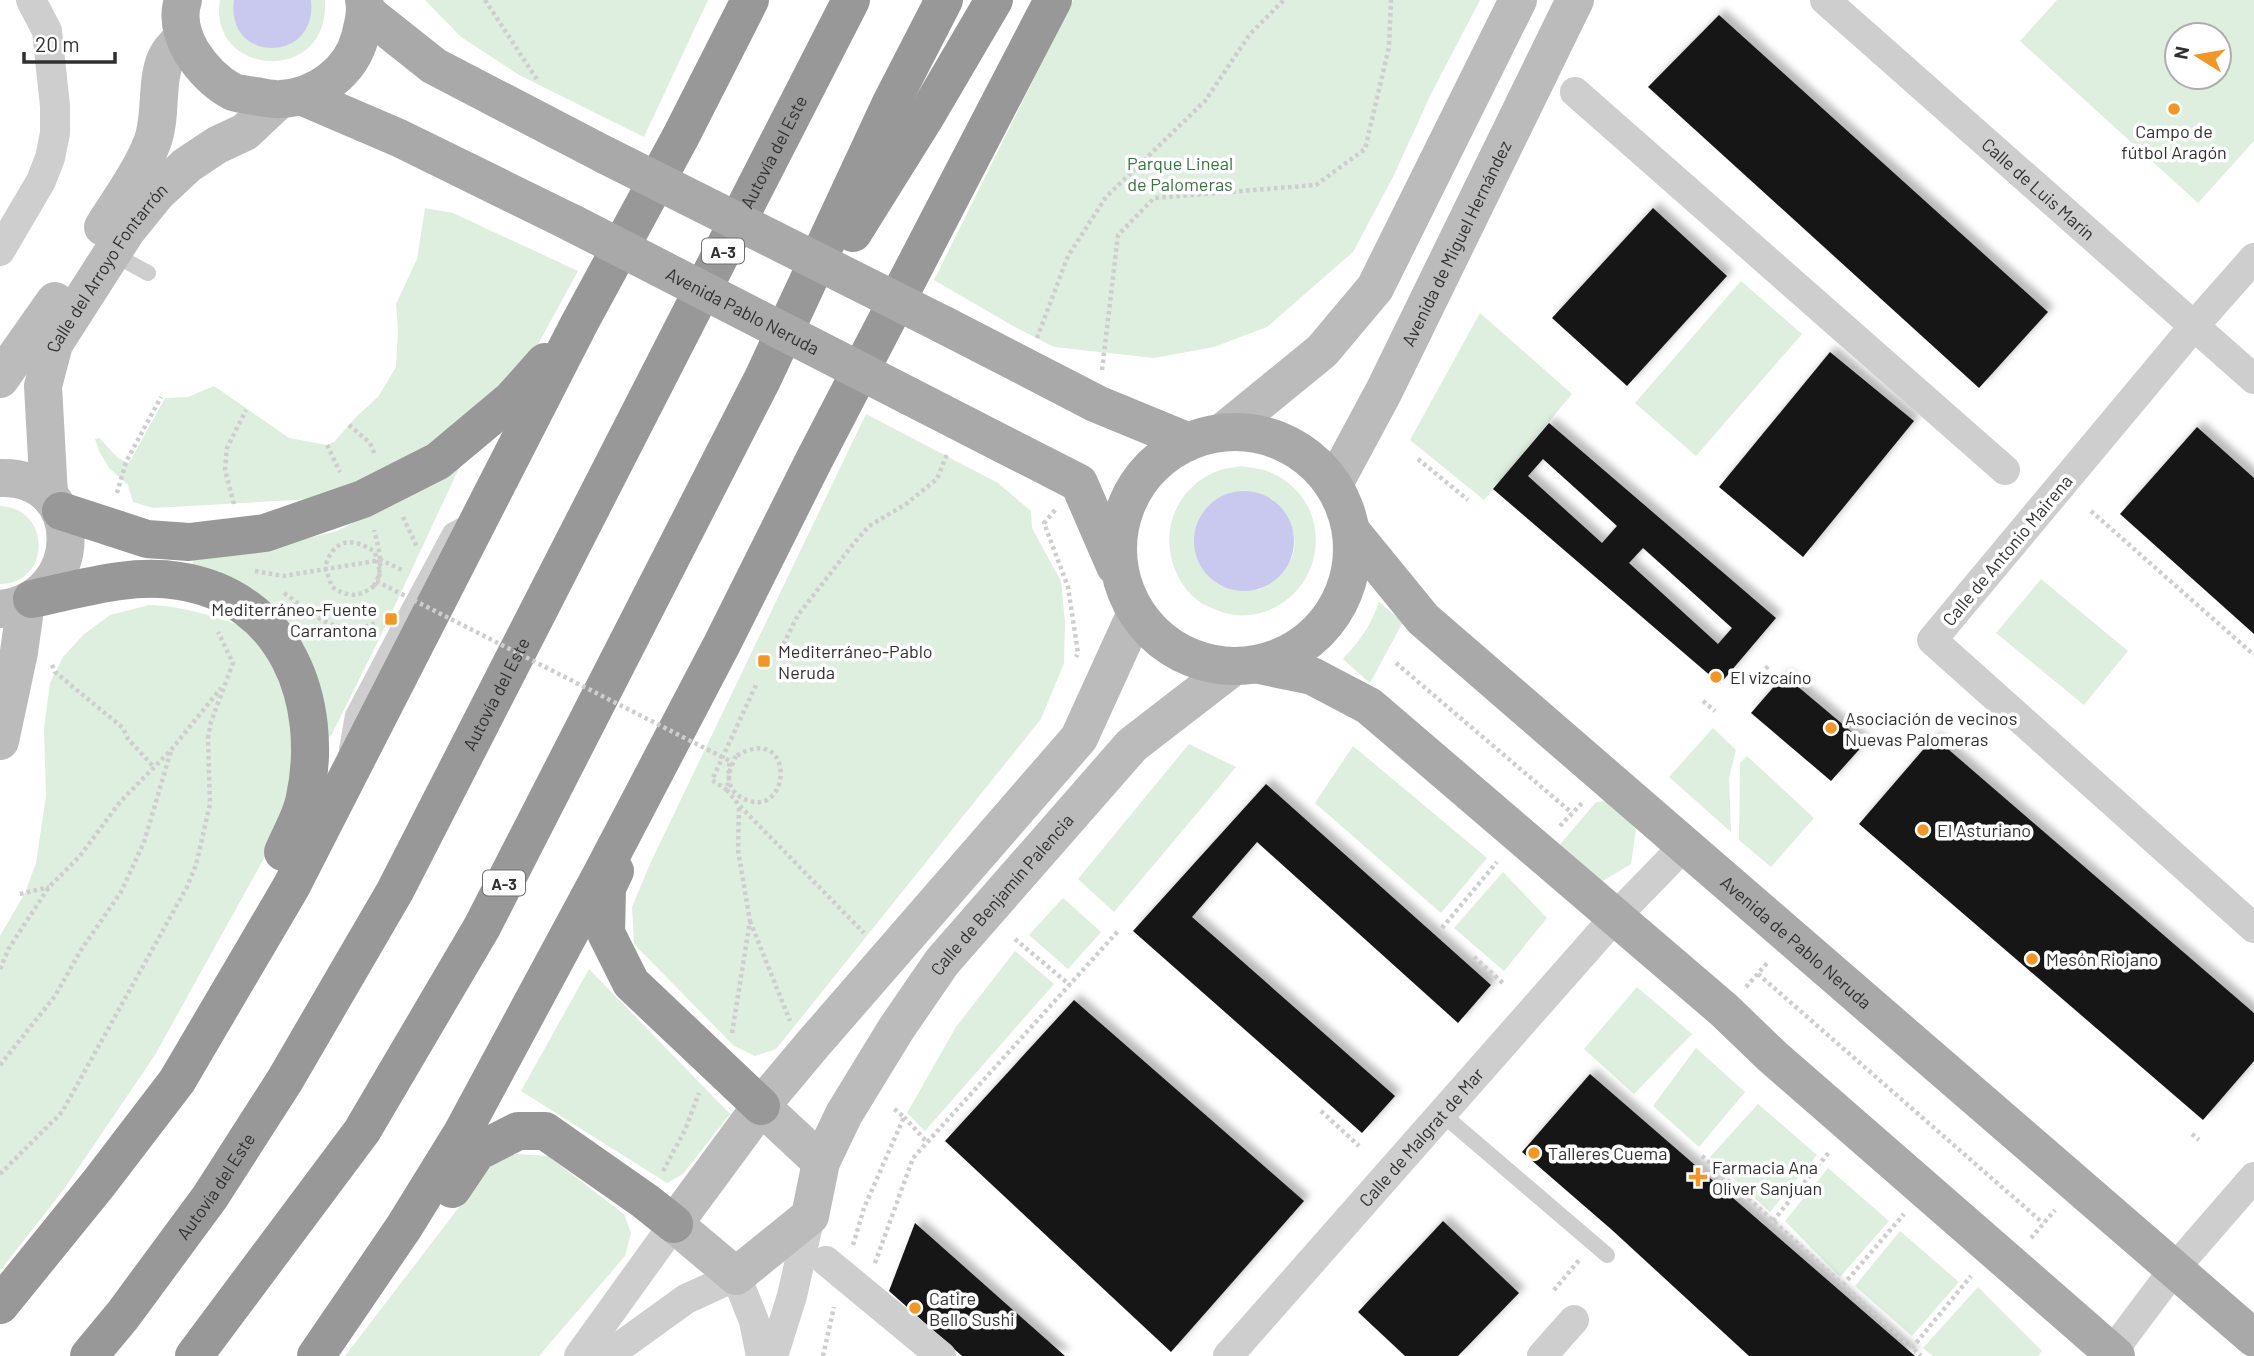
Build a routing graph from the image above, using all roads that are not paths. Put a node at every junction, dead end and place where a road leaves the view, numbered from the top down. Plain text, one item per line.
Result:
1 (31, 0) edge
2 (750, 0) edge
3 (851, 0) edge
4 (944, 0) edge
5 (994, 0) edge
6 (1053, 0) edge
7 (1518, 0) edge
8 (1574, 0) edge
9 (1825, 0) edge
10 (365, 6) edge
11 (179, 12) edge
12 (1575, 92) dead end
13 (290, 98) junction
14 (0, 251) edge
15 (111, 254) junction
16 (2254, 258) edge
17 (148, 273) dead end
18 (579, 324) junction
19 (2193, 326) junction
20 (763, 378) junction
21 (0, 379) edge
22 (2254, 379) edge
23 (1224, 431) junction
24 (1186, 441) junction
25 (2005, 470) dead end
26 (0, 478) edge
27 (1334, 484) junction
28 (55, 503) junction
29 (1352, 532) junction
30 (1130, 600) junction
31 (19, 603) edge
32 (722, 644) junction
33 (1246, 666) junction
34 (0, 741) edge
35 (1684, 846) junction
36 (1616, 916) junction
37 (2254, 928) edge
38 (177, 1081) junction
39 (761, 1106) junction
40 (1441, 1113) junction
41 (821, 1162) junction
42 (2254, 1177) edge
43 (810, 1216) junction
44 (674, 1224) junction
45 (1607, 1255) dead end
46 (2175, 1268) junction
47 (736, 1276) junction
48 (845, 1276) road end
49 (0, 1305) edge
50 (1574, 1320) dead end
51 (2254, 1338) edge
52 (2112, 1355) edge
53 (89, 1356) edge
54 (194, 1356) edge
55 (319, 1356) edge
56 (579, 1356) edge
57 (607, 1356) edge
58 (761, 1356) edge
59 (773, 1356) edge
60 (941, 1356) edge
61 (1228, 1356) edge
62 (1542, 1356) edge

1 - 14 street
2 - 18 highway
3 - 53 highway, Autovía del Este / A-3
4 - 20 highway, A-3
5 - 20 highway
6 - 32 highway
7 - 23 street
8 - 27 street, Avenida de Miguel Hernández
9 - 19 street, Calle de Luis Marín
10 - 13 main road
10 - 24 main road, bridge
11 - 13 main road, Avenida Pablo Neruda
11 - 21 street, Calle del Arroyo Fontarrón
12 - 25 street
13 - 15 street, Calle del Arroyo Fontarrón
13 - 30 main road, Avenida Pablo Neruda, bridge
15 - 17 lane
15 - 28 street, Calle del Arroyo Fontarrón
16 - 19 street, Calle de Antonio Mairena
18 - 28 highway
18 - 38 highway
19 - 22 street, Calle de Luis Marín
19 - 37 street, Calle de Antonio Mairena
20 - 54 highway, A-3
23 - 24 main road
23 - 27 main road
24 - 30 main road
26 - 28 street
27 - 29 main road
28 - 31 street, Calle del Arroyo Fontarrón
29 - 33 main road
29 - 35 main road, Avenida de Pablo Neruda
30 - 33 main road
30 - 39 street
31 - 34 street
31 - 38 highway
32 - 39 highway
32 - 55 highway
33 - 36 main road
33 - 41 street, Calle de Benjamín Palencia
35 - 36 street, Calle de Malgrat de Mar
35 - 46 main road, Avenida de Pablo Neruda
36 - 40 street, Calle de Malgrat de Mar
36 - 52 main road
38 - 49 highway
39 - 41 street
39 - 44 street
40 - 45 lane
40 - 61 street, Calle de Malgrat de Mar
41 - 43 street, Calle de Benjamín Palencia
42 - 46 street
43 - 47 street
43 - 59 street, Calle de Benjamín Palencia
44 - 47 street
44 - 55 highway
44 - 56 street
46 - 51 main road, Avenida de Pablo Neruda
46 - 52 street
47 - 57 street
47 - 58 street
48 - 60 street
50 - 62 street

